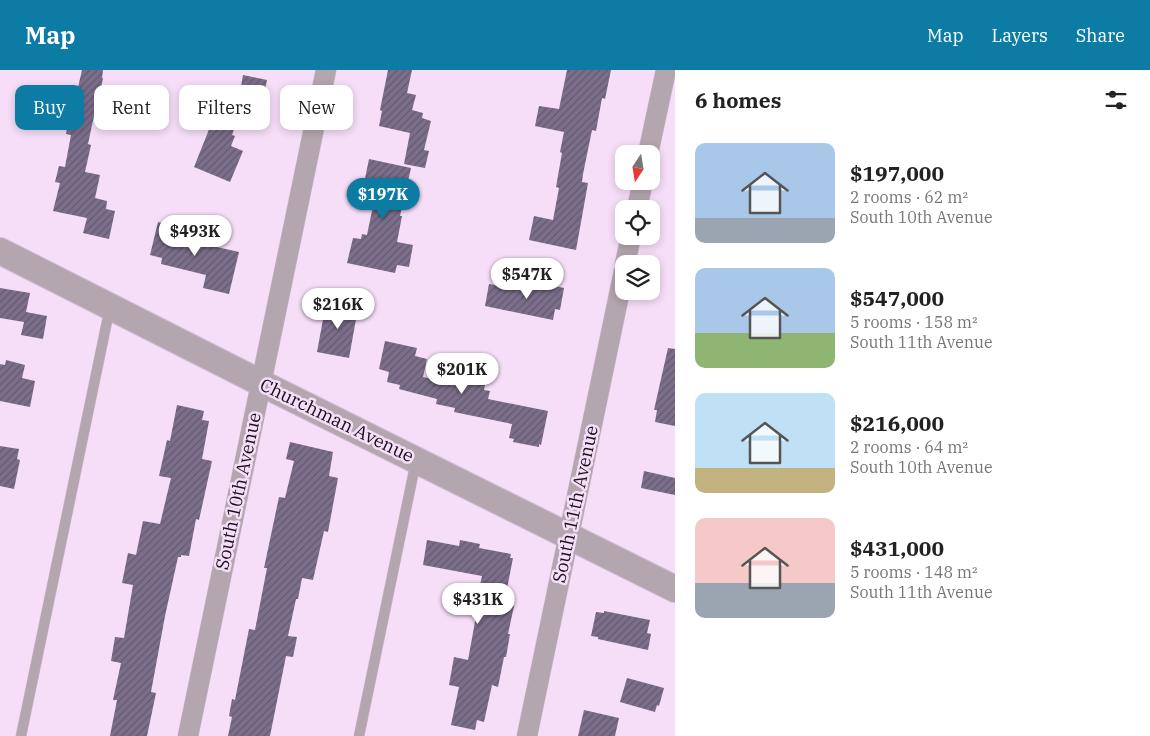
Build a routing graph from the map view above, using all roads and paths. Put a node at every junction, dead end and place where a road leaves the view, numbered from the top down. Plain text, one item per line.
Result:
1 (326, 70) edge
2 (666, 70) edge
3 (650, 145) edge
4 (0, 251) edge
5 (618, 300) edge
6 (110, 306) junction
7 (261, 383) junction
8 (416, 460) junction
9 (568, 535) junction
10 (675, 589) edge
11 (20, 736) edge
12 (188, 736) edge
13 (359, 736) edge
14 (527, 736) edge

1 - 7 street, South 10th Avenue
2 - 3 street
4 - 6 street, Churchman Avenue
5 - 9 street, South 11th Avenue
6 - 7 street, Churchman Avenue
6 - 11 lane
7 - 8 street, Churchman Avenue
7 - 12 street, South 10th Avenue
8 - 9 street, Churchman Avenue
8 - 13 lane
9 - 10 street, Churchman Avenue
9 - 14 street, South 11th Avenue

